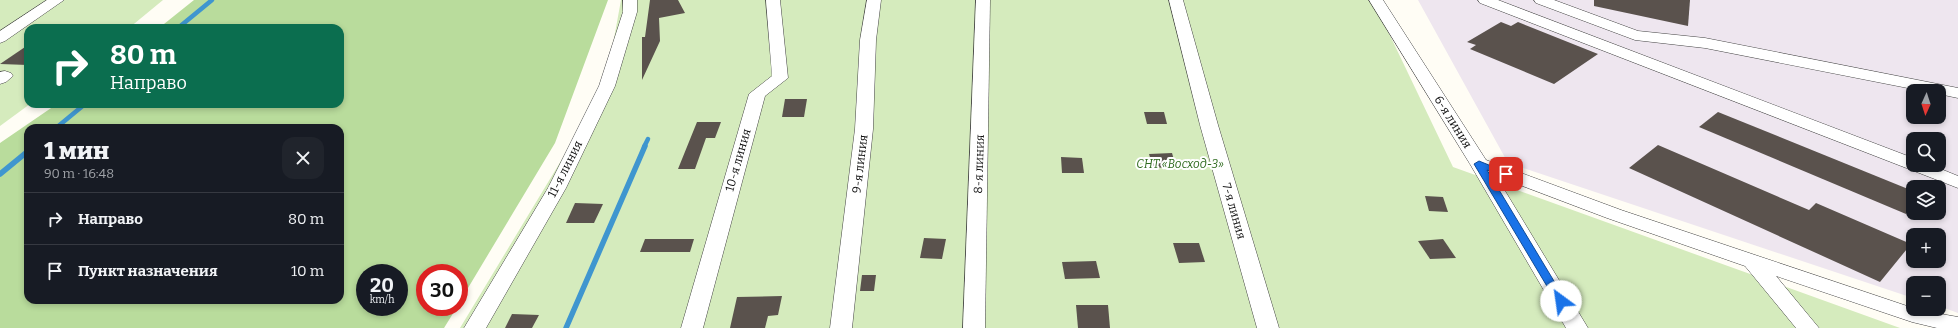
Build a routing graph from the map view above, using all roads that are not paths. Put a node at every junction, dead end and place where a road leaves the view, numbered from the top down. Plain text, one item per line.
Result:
1 (57, 0) edge
2 (630, 0) edge
3 (773, 0) edge
4 (874, 0) edge
5 (983, 0) edge
6 (1176, 0) edge
7 (1376, 0) edge
8 (1485, 0) edge
9 (1541, 0) edge
10 (0, 38) edge
11 (1958, 93) edge
12 (1906, 162) edge
13 (1479, 164) junction
14 (1932, 172) edge
15 (1958, 182) edge
16 (1753, 262) junction
17 (1958, 325) edge
18 (475, 328) edge
19 (692, 328) edge
20 (841, 328) edge
21 (974, 328) edge
22 (1268, 328) edge
23 (1577, 328) edge
24 (1808, 328) edge

1 - 10 street
2 - 18 street, 11-я линия
3 - 19 street, 10-я линия
4 - 20 street, 9-я линия
5 - 21 street, 8-я линия
6 - 22 street, 7-я линия
7 - 13 street, 6-я линия
8 - 12 street
9 - 11 street
13 - 16 street
13 - 23 street, 6-я линия
14 - 15 street
16 - 17 street
16 - 24 street

